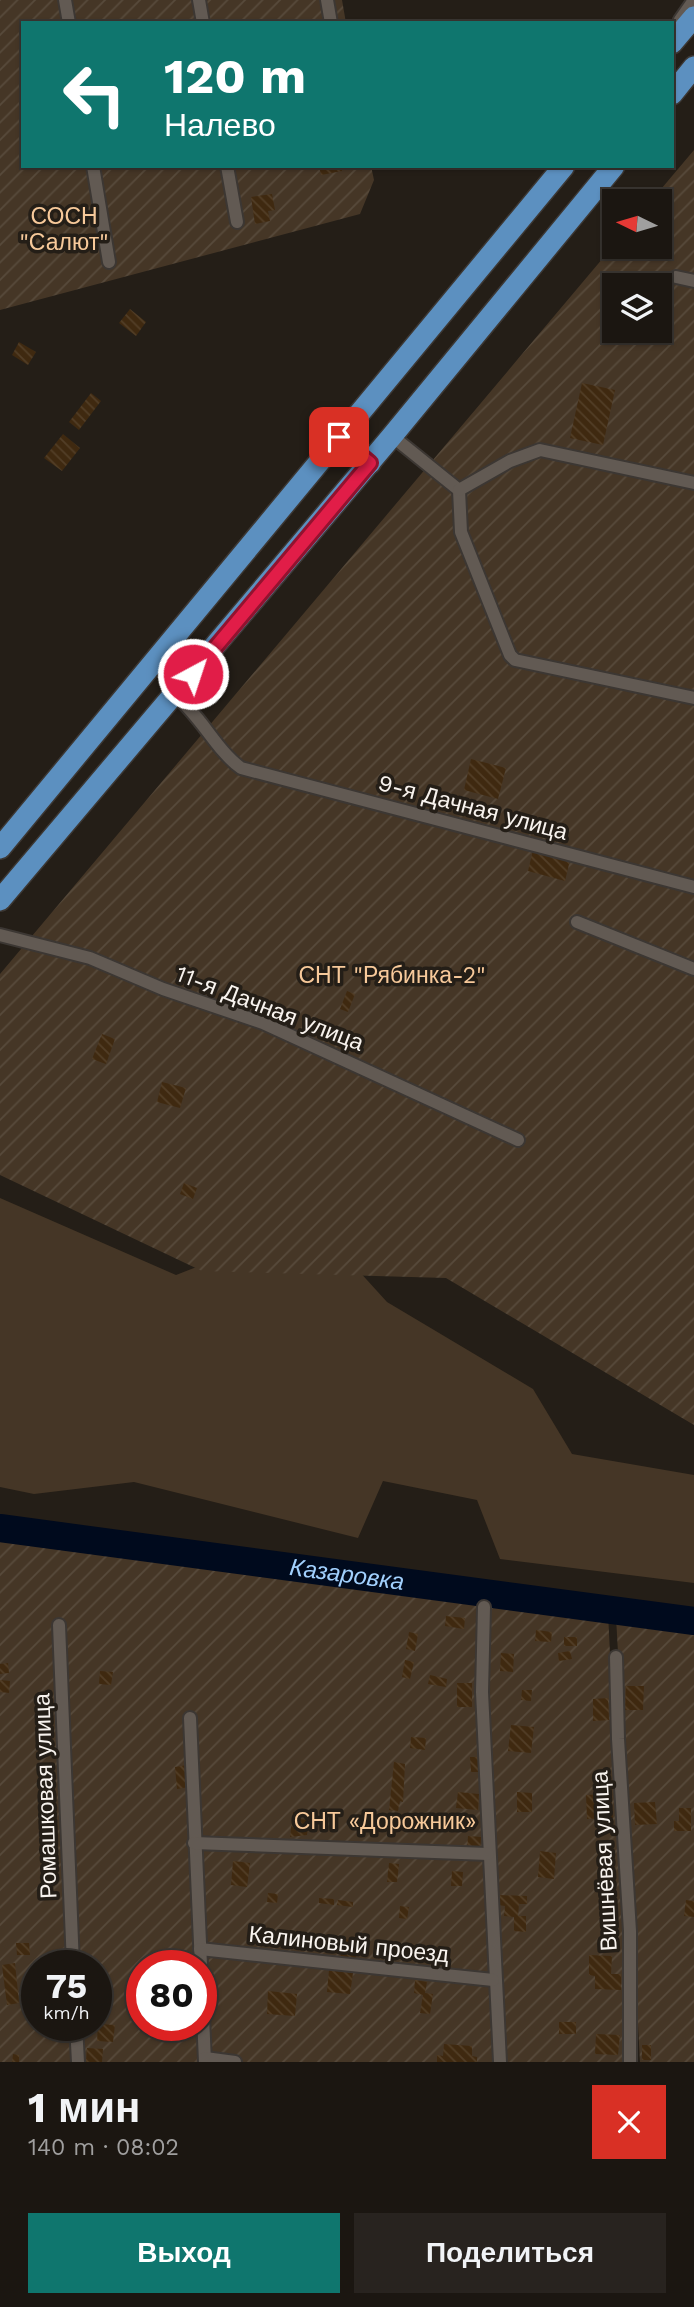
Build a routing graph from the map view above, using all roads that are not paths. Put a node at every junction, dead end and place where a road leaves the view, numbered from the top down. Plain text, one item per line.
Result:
1 (65, 0) edge
2 (199, 0) edge
3 (327, 0) edge
4 (694, 0) edge
5 (694, 17) edge
6 (69, 21) edge
7 (202, 21) edge
8 (331, 21) edge
9 (674, 29) edge
10 (674, 41) edge
11 (694, 67) edge
12 (674, 92) edge
13 (93, 168) edge
14 (228, 168) edge
15 (562, 168) edge
16 (612, 168) edge
17 (237, 222) dead end
18 (109, 262) dead end
19 (676, 277) dead end
20 (694, 281) edge
21 (392, 436) junction
22 (339, 437) junction
23 (370, 463) junction
24 (694, 483) edge
25 (459, 490) junction
26 (175, 695) junction
27 (694, 698) edge
28 (0, 848) edge
29 (694, 887) edge
30 (0, 900) edge
31 (576, 922) dead end
32 (0, 935) edge
33 (694, 969) edge
34 (518, 1140) dead end
35 (484, 1607) dead end
36 (59, 1625) dead end
37 (616, 1657) dead end
38 (190, 1718) dead end
39 (194, 1843) junction
40 (488, 1854) junction
41 (200, 1949) joint
42 (72, 1950) edge
43 (493, 1980) junction
44 (77, 2041) edge
45 (204, 2041) edge
46 (205, 2060) edge
47 (78, 2062) edge
48 (235, 2062) edge
49 (500, 2062) edge
50 (630, 2062) edge

1 - 6 street
2 - 7 street
3 - 8 street
4 - 9 street
5 - 10 highway
11 - 12 highway
13 - 18 street
14 - 17 street
15 - 22 highway
16 - 21 highway
19 - 20 street
21 - 23 highway
21 - 25 street
22 - 23 highway
22 - 28 highway
23 - 26 highway
24 - 25 street
25 - 27 street
26 - 29 street, 9-я Дачная улица
26 - 30 highway
31 - 33 street
32 - 34 street, 11-я Дачная улица
35 - 40 street
36 - 42 street, Ромашковая улица
37 - 50 street, Вишнёвая улица
38 - 39 street
39 - 40 street
39 - 41 street
40 - 43 street
41 - 43 street, Калиновый проезд
43 - 49 street
44 - 47 street
45 - 46 street
46 - 48 street

